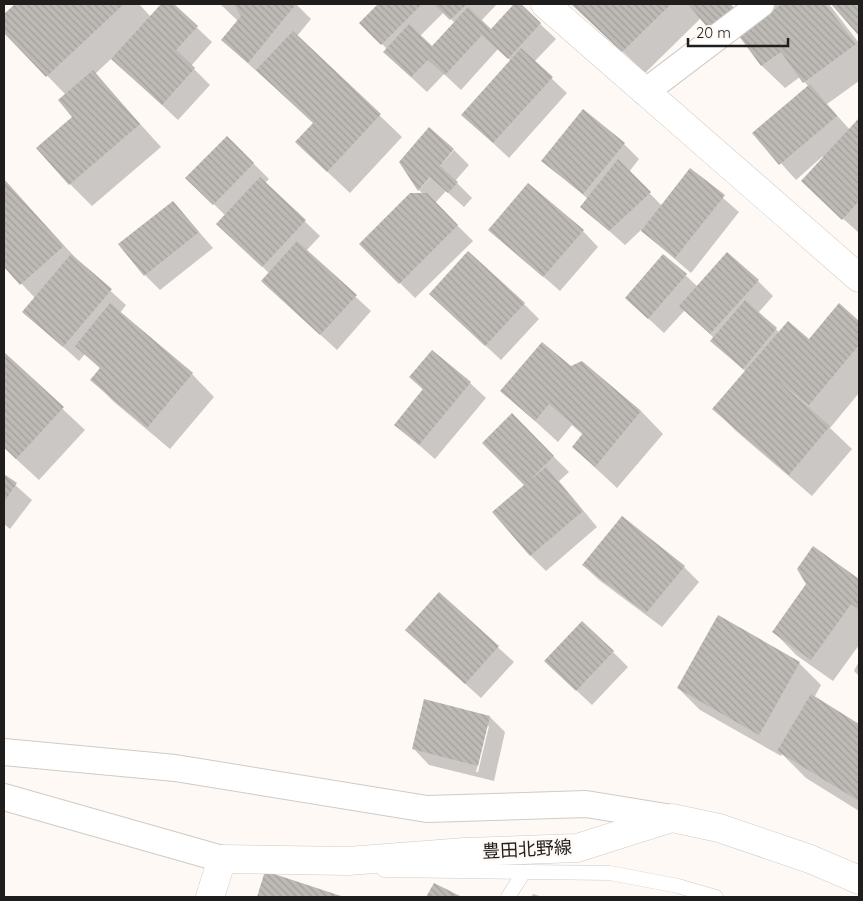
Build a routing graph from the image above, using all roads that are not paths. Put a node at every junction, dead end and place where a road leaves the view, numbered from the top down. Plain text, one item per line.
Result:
1 (546, 4) edge
2 (761, 4) edge
3 (645, 92) junction
4 (859, 278) edge
5 (4, 752) edge
6 (4, 797) edge
7 (672, 818) junction
8 (222, 859) junction
9 (371, 859) junction
10 (524, 872) junction
11 (859, 880) edge
12 (210, 897) edge
13 (508, 897) edge
14 (716, 897) edge

1 - 3 main road
2 - 3 street
3 - 4 main road
5 - 7 street
6 - 8 street
7 - 9 main road, 豊田北野線
7 - 11 main road, 豊田北野線
8 - 9 main road, 豊田北野線
8 - 12 main road
9 - 10 lane
10 - 13 lane
10 - 14 lane

